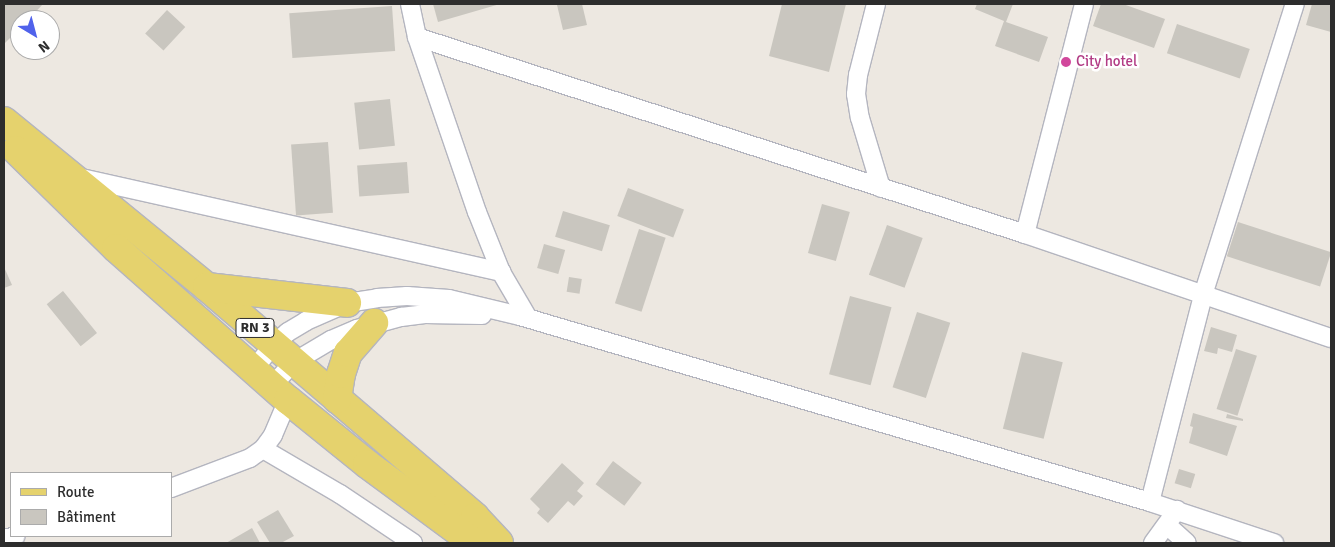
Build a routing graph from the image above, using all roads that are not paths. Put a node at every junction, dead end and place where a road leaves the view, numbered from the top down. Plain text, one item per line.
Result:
1 (410, 4) edge
2 (876, 4) edge
3 (1084, 4) edge
4 (1295, 4) edge
5 (418, 37) junction
6 (4, 120) edge
7 (4, 138) edge
8 (74, 176) junction
9 (881, 188) junction
10 (1025, 234) junction
11 (502, 272) junction
12 (207, 286) junction
13 (1203, 295) junction
14 (347, 303) junction
15 (524, 317) junction
16 (374, 323) junction
17 (1331, 338) edge
18 (274, 344) junction
19 (294, 362) junction
20 (272, 384) junction
21 (337, 400) junction
22 (263, 450) junction
23 (172, 488) edge
24 (1150, 502) junction
25 (1177, 510) junction
26 (1168, 526) junction
27 (413, 543) edge
28 (474, 543) edge
29 (499, 543) edge
30 (1154, 543) edge
31 (1187, 543) edge
32 (1274, 543) edge

1 - 5 street
2 - 9 street
3 - 10 street
4 - 13 street
5 - 9 street
5 - 11 street
6 - 8 main road, RN 3
7 - 20 main road, RN 3
8 - 11 street
8 - 12 main road, RN 3
9 - 10 street
10 - 13 street
11 - 15 street
12 - 14 main road
12 - 18 main road, RN 3
13 - 17 street
13 - 24 street
14 - 15 street
14 - 18 street
15 - 16 street
15 - 24 street
16 - 19 street
16 - 21 main road
18 - 19 main road, RN 3
18 - 20 street
19 - 20 street
19 - 21 main road, RN 3
20 - 22 street
20 - 28 main road, RN 3
21 - 29 main road, RN 3
22 - 23 street
22 - 27 street
24 - 25 street
25 - 26 street
25 - 32 street
26 - 30 street
26 - 31 street

